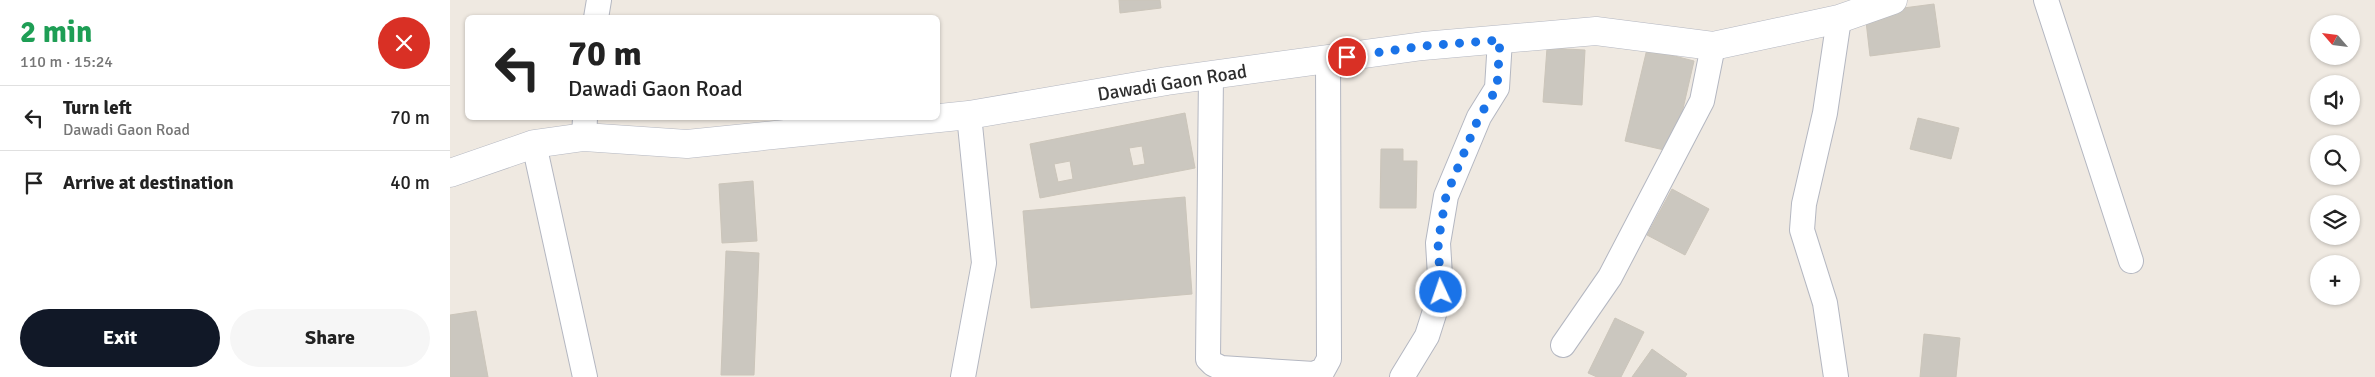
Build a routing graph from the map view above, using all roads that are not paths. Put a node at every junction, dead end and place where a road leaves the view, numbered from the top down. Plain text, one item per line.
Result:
1 (599, 0) edge
2 (1893, 0) edge
3 (2046, 0) edge
4 (596, 15) edge
5 (1839, 19) junction
6 (1500, 40) junction
7 (1713, 46) junction
8 (1328, 59) junction
9 (1211, 75) junction
10 (969, 114) junction
11 (940, 117) edge
12 (913, 120) edge
13 (585, 127) edge
14 (534, 144) junction
15 (450, 173) edge
16 (2132, 261) dead end
17 (1563, 345) dead end
18 (585, 377) edge
19 (963, 377) edge
20 (1402, 377) edge
21 (1836, 377) edge

1 - 4 street
2 - 5 street, Dawadi Gaon Road
3 - 16 street
5 - 7 street, Dawadi Gaon Road
5 - 21 street
6 - 7 street, Dawadi Gaon Road
6 - 8 street, Dawadi Gaon Road
6 - 20 street
7 - 17 street
8 - 9 street, Dawadi Gaon Road
8 - 9 street
9 - 10 street, Dawadi Gaon Road
10 - 11 street, Dawadi Gaon Road
10 - 19 street
12 - 13 street, Dawadi Gaon Road
13 - 14 street, Dawadi Gaon Road
14 - 15 street, Dawadi Gaon Road
14 - 18 street

